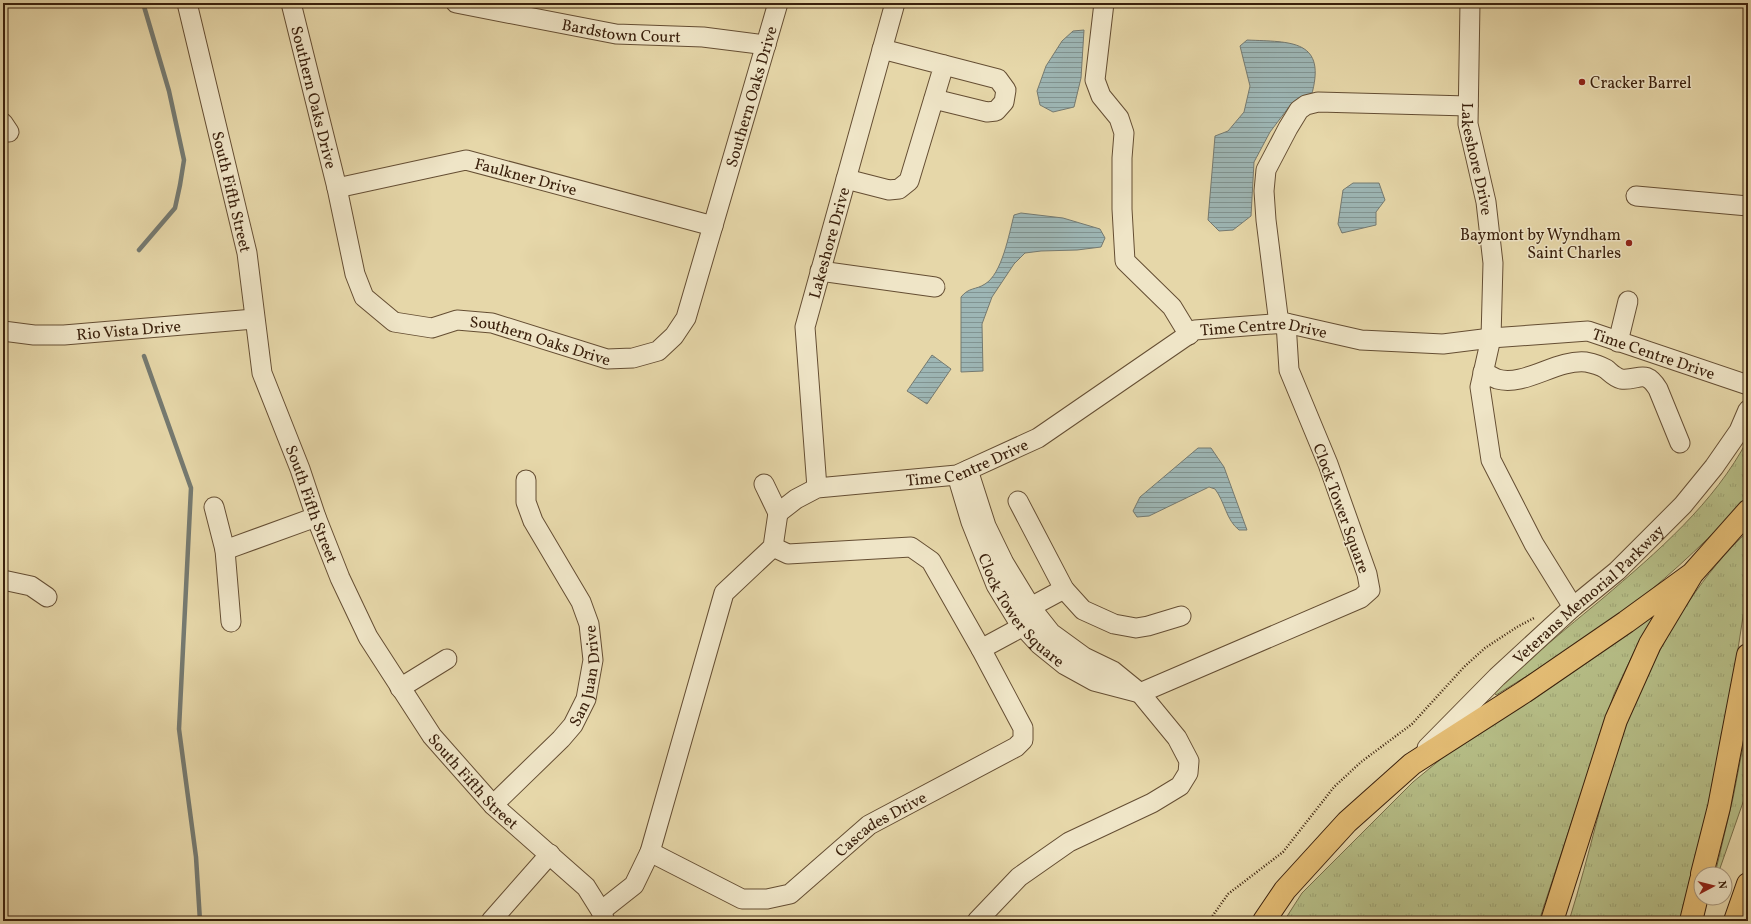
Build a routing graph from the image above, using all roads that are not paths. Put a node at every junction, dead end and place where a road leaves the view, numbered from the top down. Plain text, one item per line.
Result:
1 (187, 3) edge
2 (291, 3) edge
3 (456, 3) edge
4 (778, 3) edge
5 (895, 3) edge
6 (1104, 3) edge
7 (1470, 3) edge
8 (766, 45) junction
9 (882, 49) junction
10 (944, 65) junction
11 (934, 99) junction
12 (1468, 106) junction
13 (846, 179) junction
14 (337, 188) junction
15 (1636, 196) dead end
16 (1748, 206) edge
17 (713, 226) junction
18 (820, 271) junction
19 (935, 287) dead end
20 (1628, 301) dead end
21 (254, 319) junction
22 (1283, 323) junction
23 (3, 330) edge
24 (1189, 335) junction
25 (1491, 338) junction
26 (1618, 342) junction
27 (1483, 372) junction
28 (1748, 385) edge
29 (1748, 410) edge
30 (1680, 443) dead end
31 (962, 473) junction
32 (526, 480) dead end
33 (764, 484) dead end
34 (817, 488) junction
35 (1018, 501) dead end
36 (214, 507) dead end
37 (1748, 511) edge
38 (778, 513) junction
39 (316, 517) junction
40 (772, 547) junction
41 (225, 550) junction
42 (1692, 574) junction
43 (3, 580) edge
44 (1064, 588) junction
45 (47, 597) dead end
46 (1573, 607) junction
47 (1025, 615) junction
48 (1181, 616) dead end
49 (231, 622) dead end
50 (981, 649) junction
51 (1748, 654) edge
52 (447, 659) dead end
53 (400, 688) junction
54 (1140, 693) junction
55 (1412, 764) junction
56 (494, 805) junction
57 (650, 852) junction
58 (550, 854) junction
59 (1704, 866) edge
60 (1748, 884) edge
61 (1695, 906) edge
62 (603, 916) edge
63 (491, 921) edge
64 (977, 921) edge
65 (1264, 921) edge
66 (1552, 921) edge
67 (1691, 921) edge
68 (1735, 921) edge

1 - 21 street, South Fifth Street
2 - 14 street, Southern Oaks Drive
3 - 8 street, Bardstown Court
4 - 8 street, Southern Oaks Drive
5 - 9 street, Lakeshore Drive
6 - 24 street
7 - 12 street, Lakeshore Drive
8 - 17 street, Southern Oaks Drive
9 - 10 street
9 - 13 street, Lakeshore Drive
10 - 11 street
10 - 11 street
11 - 13 street
12 - 22 street
12 - 25 street, Lakeshore Drive
13 - 18 street, Lakeshore Drive
14 - 17 street, Faulkner Drive
14 - 17 street, Southern Oaks Drive
15 - 16 street
18 - 19 street
18 - 34 street, Lakeshore Drive
20 - 26 street
21 - 23 street, Rio Vista Drive
21 - 39 street, South Fifth Street
22 - 24 street, Time Centre Drive
22 - 25 street, Time Centre Drive
22 - 54 street, Clock Tower Square
24 - 31 street, Time Centre Drive
25 - 26 street, Time Centre Drive
25 - 27 street, Lakeshore Drive
26 - 28 street, Time Centre Drive
27 - 30 street
27 - 46 street, Lakeshore Drive
29 - 46 street, Veterans Memorial Parkway
31 - 34 street, Time Centre Drive
31 - 47 street, Clock Tower Square
32 - 56 street, San Juan Drive
33 - 38 street
34 - 38 street, Time Centre Drive
35 - 44 street
36 - 41 street
37 - 42 highway
38 - 40 street
39 - 41 street
39 - 53 street, South Fifth Street
40 - 50 street, Cascades Drive
40 - 57 street
41 - 49 street
42 - 55 highway
42 - 66 highway
43 - 45 street
44 - 47 street
44 - 48 street
46 - 55 street, Veterans Memorial Parkway
47 - 50 street
47 - 54 street, Clock Tower Square
50 - 57 street, Cascades Drive
51 - 59 highway
52 - 53 street
53 - 56 street, South Fifth Street
54 - 64 street
55 - 65 highway
56 - 58 street, South Fifth Street
57 - 62 street
58 - 62 street, South Fifth Street
58 - 63 street
60 - 68 highway
61 - 67 highway

